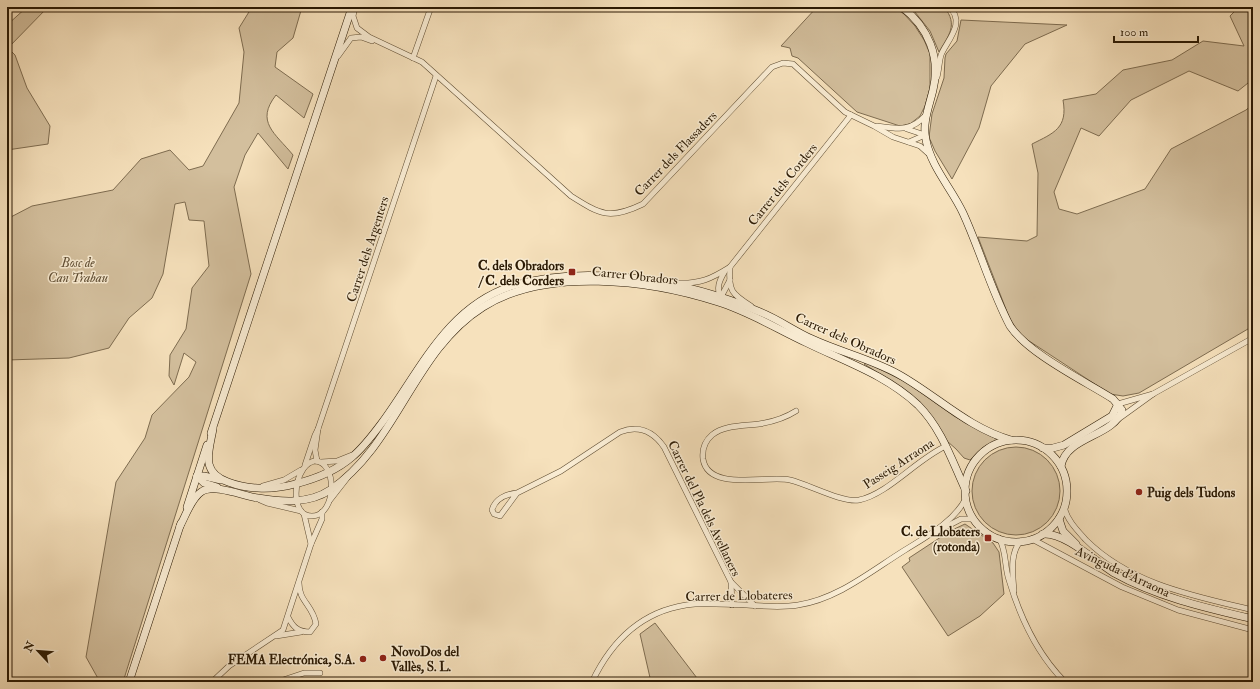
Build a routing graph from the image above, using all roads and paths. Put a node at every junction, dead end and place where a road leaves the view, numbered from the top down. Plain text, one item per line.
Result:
1 (352, 7) edge
2 (355, 7) edge
3 (431, 7) edge
4 (902, 7) edge
5 (949, 7) edge
6 (388, 46) junction
7 (413, 58) junction
8 (331, 71) junction
9 (436, 76) junction
10 (935, 82) junction
11 (851, 115) junction
12 (926, 115) junction
13 (874, 126) junction
14 (905, 129) junction
15 (925, 135) junction
16 (909, 142) junction
17 (931, 156) junction
18 (730, 267) junction
19 (725, 270) junction
20 (637, 280) junction
21 (730, 280) junction
22 (554, 282) junction
23 (666, 283) junction
24 (500, 291) junction
25 (676, 291) junction
26 (493, 295) junction
27 (719, 296) junction
28 (760, 311) junction
29 (474, 314) junction
30 (457, 320) junction
31 (769, 323) junction
32 (450, 334) junction
33 (1253, 338) edge
34 (809, 341) junction
35 (440, 346) junction
36 (430, 351) junction
37 (425, 368) junction
38 (1154, 394) junction
39 (1118, 404) junction
40 (395, 409) junction
41 (796, 411) dead end
42 (1117, 420) junction
43 (213, 429) junction
44 (318, 429) junction
45 (1011, 440) junction
46 (946, 446) junction
47 (1043, 448) junction
48 (355, 455) junction
49 (319, 462) junction
50 (1061, 466) junction
51 (303, 467) junction
52 (328, 472) junction
53 (349, 475) junction
54 (197, 476) junction
55 (227, 482) junction
56 (298, 484) junction
57 (256, 488) junction
58 (224, 490) junction
59 (331, 490) junction
60 (517, 493) junction
61 (966, 494) junction
62 (257, 498) junction
63 (298, 501) junction
64 (329, 501) junction
65 (1064, 507) junction
66 (322, 512) junction
67 (302, 513) junction
68 (1059, 518) junction
69 (974, 519) junction
70 (180, 526) junction
71 (1043, 534) junction
72 (926, 537) junction
73 (999, 538) junction
74 (1032, 540) junction
75 (1021, 542) junction
76 (311, 544) junction
77 (1082, 550) junction
78 (299, 578) junction
79 (731, 582) junction
80 (1015, 598) junction
81 (732, 605) junction
82 (755, 606) junction
83 (1253, 610) edge
84 (288, 617) junction
85 (1253, 619) edge
86 (1253, 630) edge
87 (301, 632) junction
88 (275, 637) junction
89 (142, 644) junction
90 (229, 666) junction
91 (320, 673) dead end
92 (129, 682) edge
93 (133, 682) edge
94 (212, 682) edge
95 (219, 682) edge
96 (277, 682) edge
97 (592, 682) edge
98 (1065, 682) edge

1 - 8 street
2 - 6 street, Carrer dels Flassaders
3 - 7 street
4 - 10 street
5 - 10 street
6 - 7 street, Carrer dels Flassaders
6 - 8 street, Carrer dels Flassaders
7 - 9 street, Carrer dels Flassaders
8 - 43 street
9 - 11 street, Carrer dels Flassaders
9 - 44 street, Carrer dels Argenters
10 - 12 street
11 - 13 street, Carrer dels Flassaders
11 - 18 street, Carrer dels Corders
12 - 14 street
12 - 15 street
13 - 14 street, Carrer dels Flassaders
13 - 16 street, Carrer dels Flassaders
14 - 15 street, Carrer dels Flassaders
15 - 16 street
15 - 17 street
16 - 17 street, Carrer dels Flassaders
17 - 39 street
18 - 19 street, Carrer dels Corders
18 - 21 street
19 - 23 street, Carrer dels Corders
19 - 27 street
20 - 22 street, Carrer dels Obradors
20 - 23 street, Carrer dels Obradors
20 - 24 street, Carrer dels Obradors
21 - 27 street
21 - 28 street
22 - 24 street, Carrer dels Obradors
22 - 25 street, Carrer Obradors
22 - 29 street, Carrer Obradors
23 - 27 street, Carrer dels Obradors
24 - 26 street, Carrer dels Obradors
25 - 27 street
25 - 31 street, Carrer Obradors
26 - 29 street, Carrer dels Obradors
26 - 30 street, Carrer dels Obradors
27 - 28 street, Carrer dels Obradors
27 - 31 street
28 - 34 street, Carrer dels Obradors
29 - 30 street, Carrer dels Obradors
29 - 32 street, Carrer Obradors
30 - 32 street
30 - 36 street, Carrer dels Obradors
31 - 34 street, Carrer Obradors
32 - 35 street, Carrer Obradors
33 - 38 street
34 - 45 street, Carrer dels Obradors
34 - 46 street, Carrer Obradors
35 - 36 street, Carrer dels Obradors
35 - 37 street, Carrer Obradors
36 - 37 street, Carrer dels Obradors
36 - 40 street, Carrer dels Obradors
37 - 40 street, Carrer Obradors
38 - 39 street
38 - 42 street
39 - 42 street
39 - 47 street
40 - 48 street, Carrer dels Obradors
40 - 53 street, Carrer dels Obradors
41 - 46 street, Passeig Arraona
42 - 50 street
43 - 54 street
43 - 55 street, Carrer dels Obradors
44 - 49 street, Carrer dels Argenters
44 - 51 street, Carrer dels Argenters
45 - 47 street
45 - 61 street
46 - 61 street, Carrer Obradors
47 - 50 street
48 - 49 street, Carrer dels Obradors
48 - 52 street, Carrer dels Obradors
49 - 51 street, Carrer dels Obradors
49 - 52 street
50 - 65 street
51 - 56 street, Carrer dels Argenters
51 - 57 street, Carrer dels Obradors
52 - 56 street, Carrer dels Obradors
52 - 59 street
53 - 59 street, Carrer dels Obradors
53 - 64 street
54 - 55 street, Carrer dels Obradors
54 - 58 street, Carrer dels Obradors
54 - 70 street
55 - 57 street, Carrer dels Obradors
56 - 57 street, Carrer dels Obradors
56 - 63 street, Carrer dels Argenters
58 - 62 street, Carrer dels Obradors
58 - 70 street, Carrer dels Obradors
59 - 63 street, Carrer dels Obradors
59 - 64 street
60 - 60 street, Carrer del Pla dels Avellaners
60 - 79 street, Carrer del Pla dels Avellaners
61 - 69 street
61 - 72 street, Carrer de Llobateres
62 - 63 street, Carrer dels Obradors
62 - 67 street, Carrer dels Obradors
63 - 67 street, Carrer dels Argenters
64 - 66 street
65 - 68 street
65 - 83 street, Avinguda d'Arraona
66 - 67 street, Carrer dels Obradors
66 - 76 street
67 - 76 street, Carrer dels Argenters
68 - 71 street
68 - 77 street
69 - 72 street, Carrer de Llobateres
69 - 73 street
70 - 89 street
71 - 74 street
71 - 77 street
72 - 82 street, Carrer de Llobateres
73 - 75 street
73 - 80 street
74 - 75 street
74 - 86 street, Avinguda d'Arraona
75 - 80 street
76 - 78 street
77 - 85 street, Avinguda d'Arraona
78 - 84 street
78 - 87 street
79 - 81 street, Carrer del Pla dels Avellaners
79 - 82 street
80 - 98 street
81 - 82 street, Carrer de Llobateres
81 - 97 street, Carrer de Llobateres
84 - 87 street
84 - 88 street
87 - 88 street
88 - 90 street
89 - 92 street
89 - 93 street
90 - 94 street
90 - 95 street
91 - 96 street

